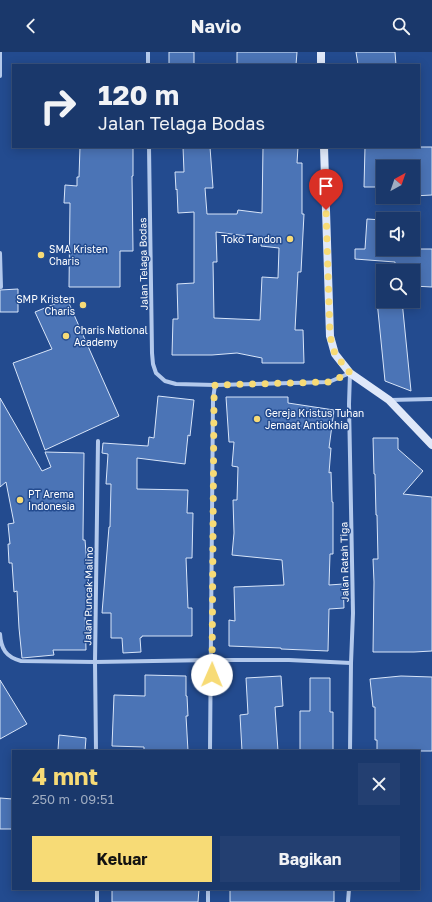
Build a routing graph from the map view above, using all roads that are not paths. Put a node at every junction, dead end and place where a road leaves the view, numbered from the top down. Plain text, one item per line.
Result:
1 (0, 52) edge
2 (148, 52) edge
3 (321, 52) edge
4 (148, 64) edge
5 (321, 64) edge
6 (0, 76) edge
7 (149, 148) edge
8 (324, 148) edge
9 (0, 253) edge
10 (1, 287) edge
11 (350, 373) junction
12 (215, 385) junction
13 (432, 399) edge
14 (389, 400) junction
15 (98, 441) dead end
16 (432, 445) edge
17 (0, 634) edge
18 (212, 660) junction
19 (95, 662) junction
20 (352, 663) junction
21 (96, 750) edge
22 (210, 750) edge
23 (350, 750) edge
24 (97, 890) edge
25 (208, 890) edge
26 (349, 890) edge
27 (97, 902) edge
28 (208, 902) edge
29 (348, 902) edge

1 - 6 street
2 - 4 street
3 - 5 main road
7 - 12 street, Jalan Telaga Bodas
8 - 11 main road
9 - 10 street
11 - 12 street, Jalan Telaga Bodas
11 - 14 main road
11 - 20 street, Jalan Ratah Tiga
12 - 18 street
13 - 14 street
14 - 16 main road
15 - 19 street, Jalan Puncak Malino
17 - 19 street
18 - 19 street
18 - 20 street
18 - 22 street
19 - 21 street, Jalan Puncak Malino
20 - 23 street, Jalan Ratah Tiga
24 - 27 street
25 - 28 street
26 - 29 street

